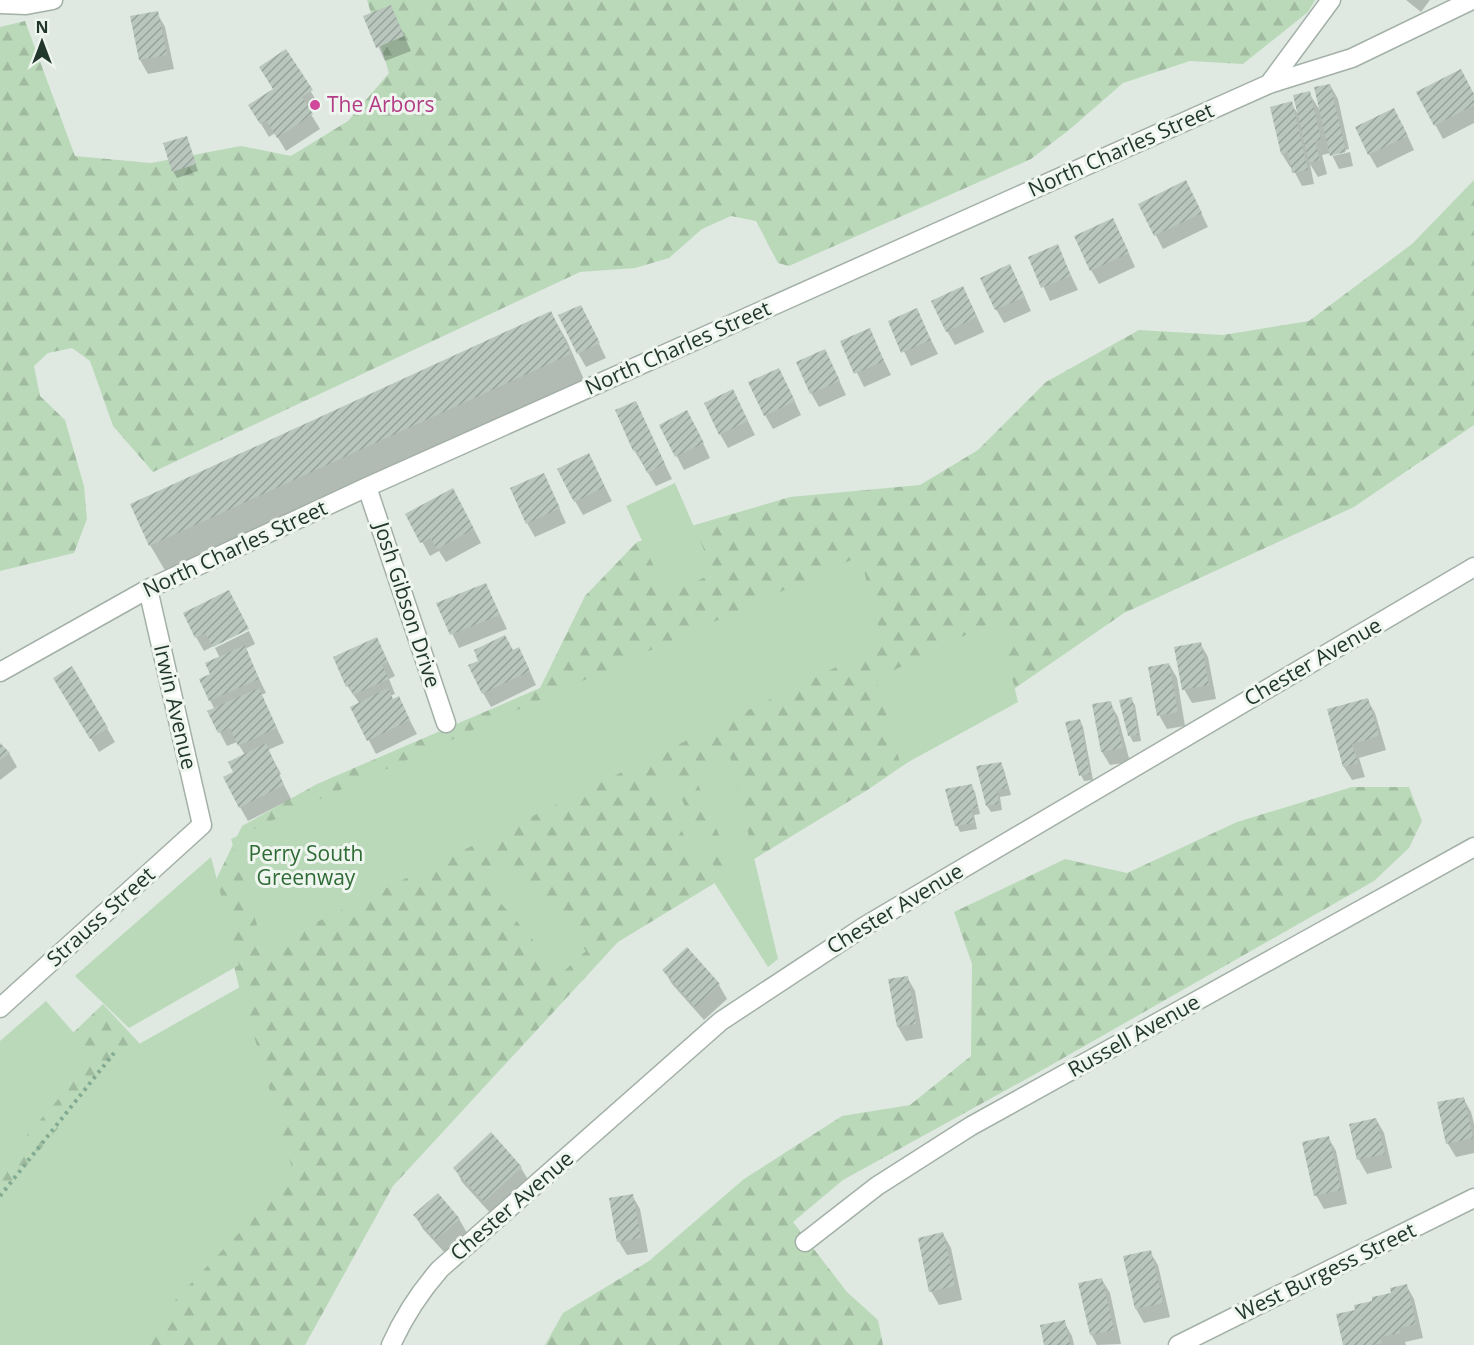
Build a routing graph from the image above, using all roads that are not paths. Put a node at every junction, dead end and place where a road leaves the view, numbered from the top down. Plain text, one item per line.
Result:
1 (54, 0) edge
2 (1331, 0) edge
3 (1472, 0) edge
4 (0, 2) edge
5 (1269, 84) junction
6 (367, 487) junction
7 (1474, 567) edge
8 (148, 589) junction
9 (0, 672) edge
10 (446, 723) dead end
11 (202, 825) joint
12 (1474, 847) edge
13 (0, 1008) edge
14 (1474, 1198) edge
15 (805, 1242) dead end
16 (391, 1345) edge
17 (1178, 1345) edge

1 - 4 street
2 - 5 street, North Charles Street
3 - 5 street
5 - 6 street, North Charles Street
6 - 8 street, North Charles Street
6 - 10 street, Josh Gibson Drive
7 - 16 street, Chester Avenue
8 - 9 street, North Charles Street
8 - 11 street, Irwin Avenue
11 - 13 street, Strauss Street
12 - 15 street, Russell Avenue
14 - 17 street, West Burgess Street

